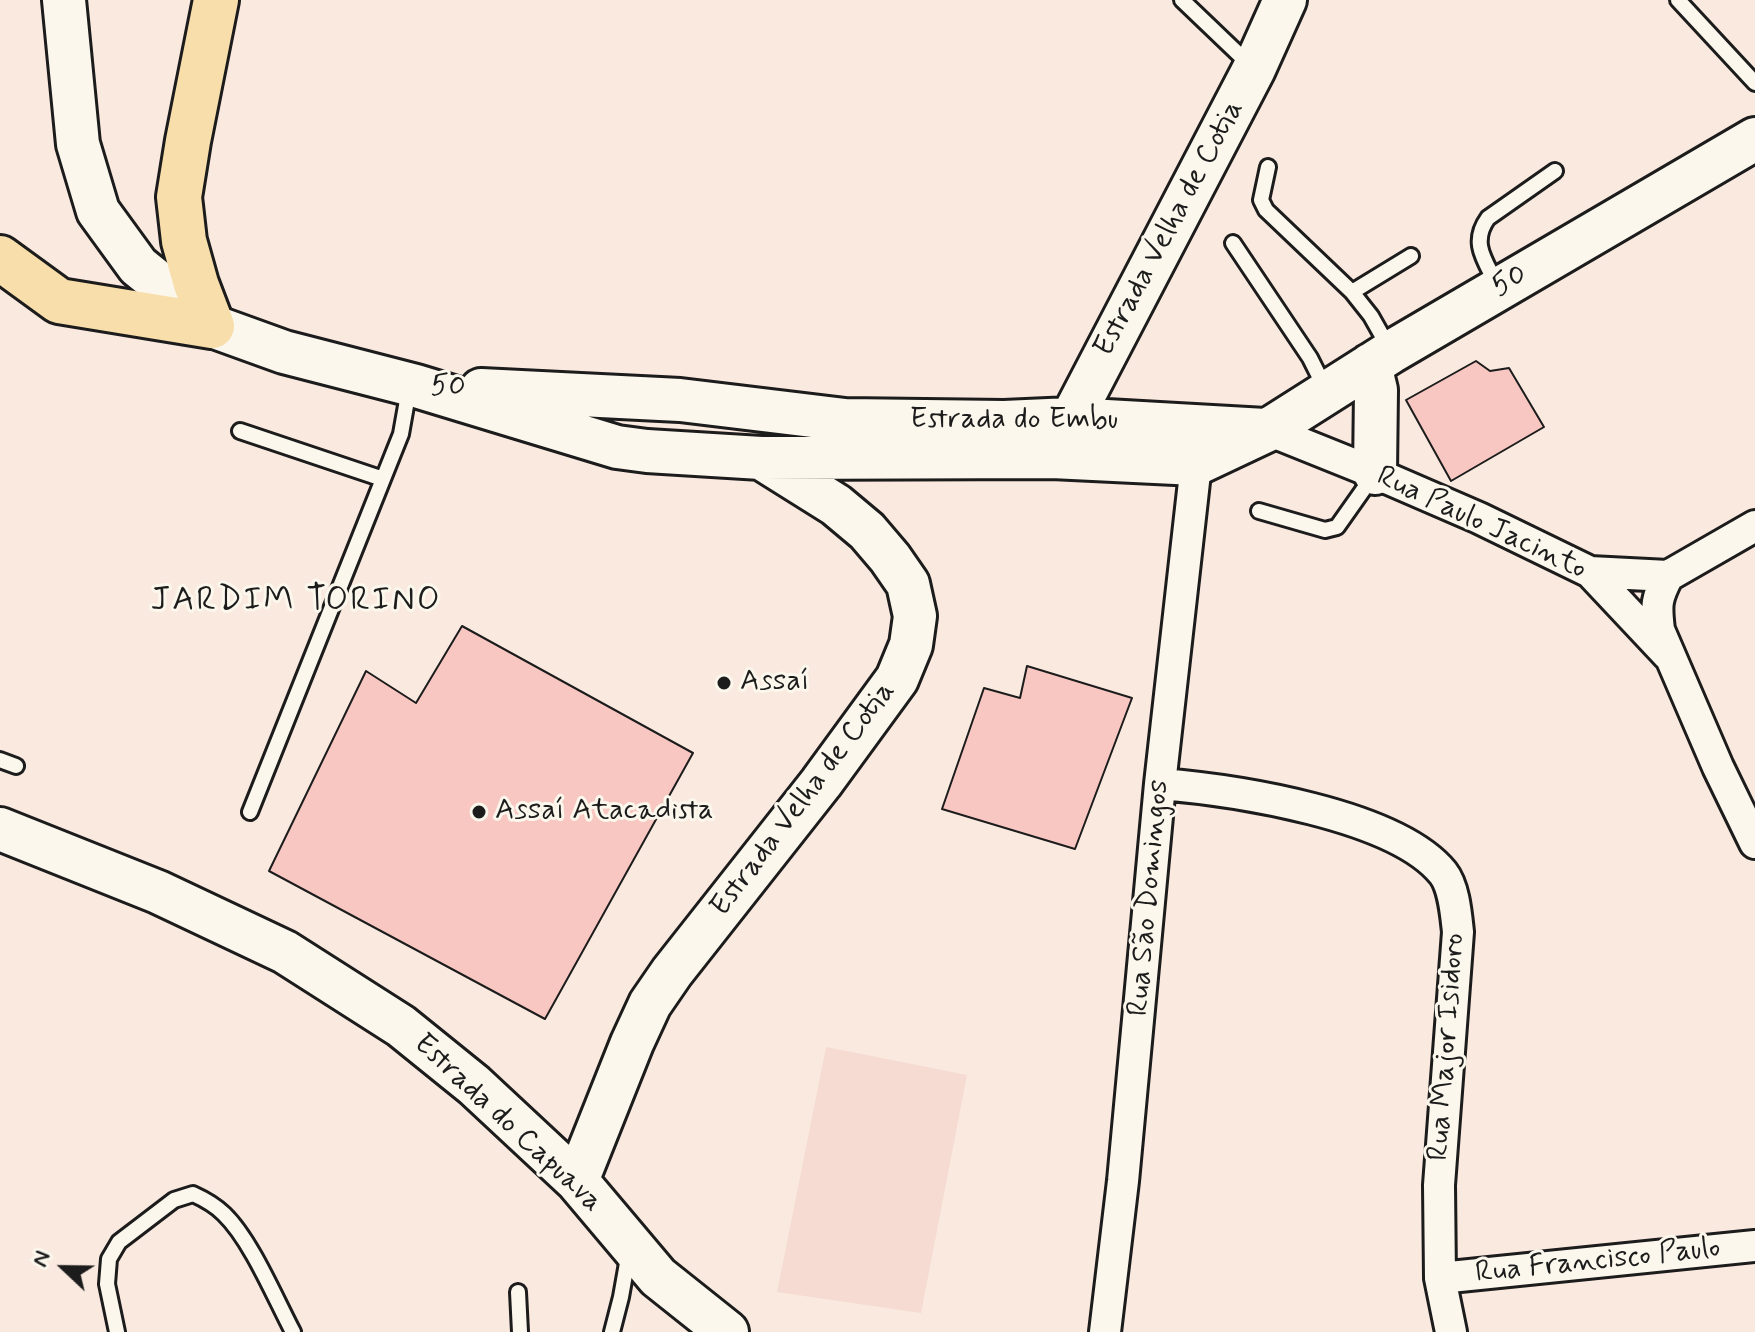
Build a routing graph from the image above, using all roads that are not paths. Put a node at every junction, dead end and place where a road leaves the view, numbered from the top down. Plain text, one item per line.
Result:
1 (64, 0) edge
2 (216, 0) edge
3 (1182, 0) edge
4 (1285, 0) edge
5 (1678, 0) edge
6 (1254, 69) junction
7 (1755, 83) edge
8 (1755, 139) edge
9 (1268, 167) dead end
10 (1555, 171) dead end
11 (1233, 243) dead end
12 (1411, 256) dead end
13 (7, 272) edge
14 (1499, 288) junction
15 (1352, 292) junction
16 (212, 326) junction
17 (1380, 358) junction
18 (413, 385) junction
19 (1327, 392) junction
20 (680, 400) junction
21 (1071, 419) junction
22 (1268, 430) junction
23 (240, 431) dead end
24 (617, 447) junction
25 (1052, 457) junction
26 (761, 458) junction
27 (1196, 464) junction
28 (1375, 473) junction
29 (383, 479) junction
30 (1259, 511) dead end
31 (1755, 526) edge
32 (1590, 572) junction
33 (1668, 576) junction
34 (1668, 655) junction
35 (0, 760) edge
36 (16, 766) dead end
37 (1160, 784) junction
38 (250, 812) dead end
39 (0, 829) edge
40 (1755, 843) edge
41 (577, 1181) junction
42 (630, 1244) junction
43 (1755, 1246) edge
44 (658, 1277) junction
45 (1440, 1278) junction
46 (518, 1292) dead end
47 (117, 1332) edge
48 (293, 1332) edge
49 (520, 1332) edge
50 (612, 1332) edge
51 (677, 1332) edge
52 (727, 1332) edge
53 (1105, 1332) edge
54 (1451, 1332) edge

1 - 16 main road
2 - 16 highway
3 - 6 lane
4 - 6 main road, Estrada Velha de Cotia
5 - 7 lane
6 - 21 main road, Estrada Velha de Cotia
8 - 14 main road, 50
9 - 15 lane
10 - 14 lane
11 - 19 lane
12 - 15 lane
13 - 16 highway
14 - 17 main road, 50
15 - 17 lane
16 - 18 main road
17 - 19 main road, 50
17 - 28 main road
18 - 20 main road, 50
18 - 24 main road, 50
18 - 29 lane
19 - 22 main road, 50
20 - 21 main road, Estrada do Embu
20 - 24 main road
21 - 22 main road, Estrada do Embu
21 - 25 main road, Estrada Velha de Cotia
22 - 27 main road
22 - 28 street, Rua Paulo Jacinto
23 - 29 lane
24 - 26 main road, 50
25 - 26 main road
25 - 27 main road
26 - 41 main road, Estrada Velha de Cotia
27 - 37 street, Rua São Domingos
28 - 30 lane
28 - 32 street, Rua Paulo Jacinto
29 - 38 lane
31 - 33 street
32 - 33 street
32 - 34 street, Rua Paulo Jacinto
33 - 34 street, Rua Paulo Jacinto
34 - 40 street, Rua Paulo Jacinto
35 - 36 lane
37 - 45 street, Rua Major Isidoro
37 - 53 street, Rua São Domingos
39 - 41 main road, Estrada do Capuava
41 - 42 main road, Estrada do Capuava
42 - 44 main road, Estrada do Capuava
42 - 50 lane
43 - 45 street, Rua Francisco Paulo
44 - 51 main road
44 - 52 main road, Estrada do Capuava
45 - 54 street, Rua Major Isidoro
46 - 49 lane
47 - 48 lane

